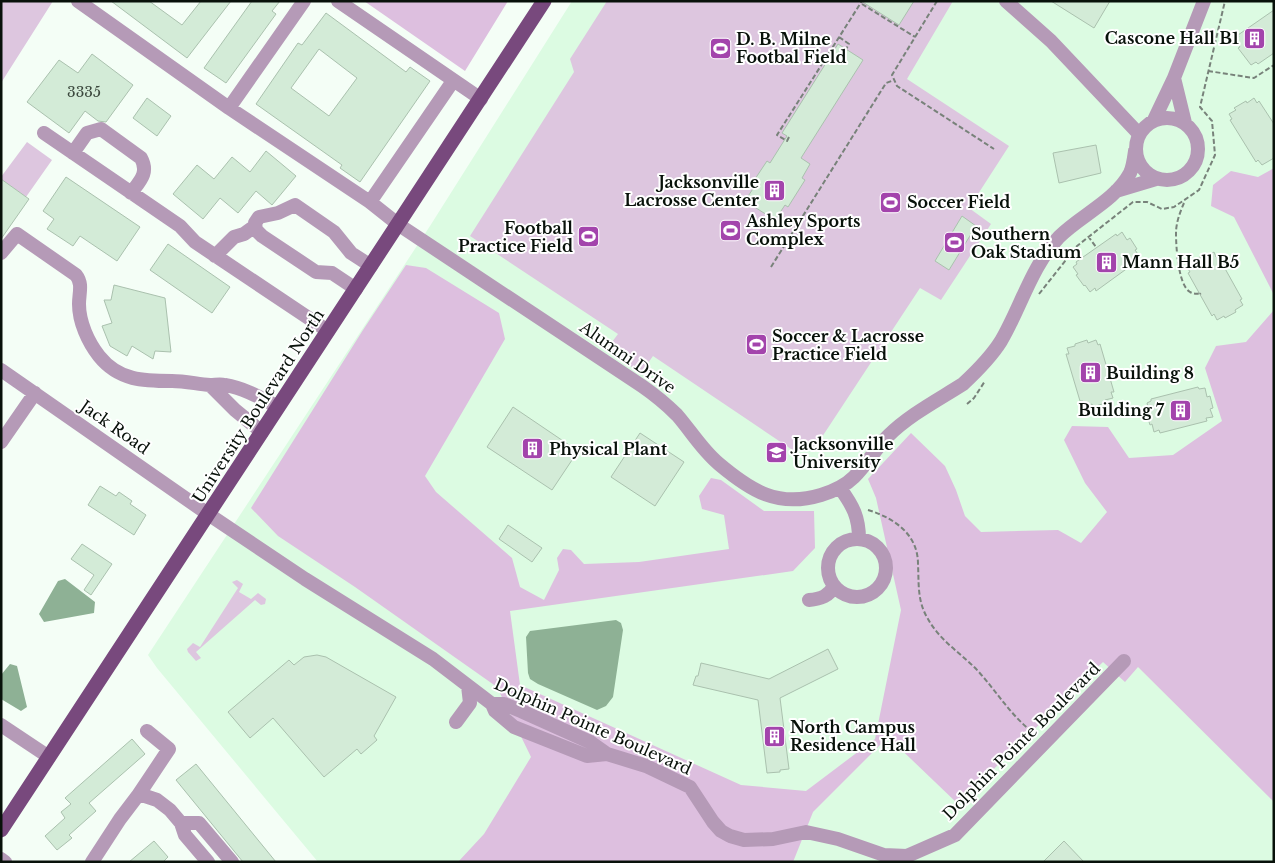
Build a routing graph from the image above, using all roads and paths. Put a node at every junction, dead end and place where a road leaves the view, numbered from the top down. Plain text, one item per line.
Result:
1 (78, 1) edge
2 (304, 1) edge
3 (338, 1) edge
4 (544, 1) edge
5 (937, 1) edge
6 (1006, 1) edge
7 (1204, 1) edge
8 (1226, 1) edge
9 (862, 2) edge
10 (839, 37) junction
11 (915, 37) junction
12 (846, 49) dead end
13 (1274, 65) edge
14 (1208, 71) junction
15 (1174, 78) junction
16 (894, 80) junction
17 (454, 81) junction
18 (481, 99) junction
19 (229, 108) junction
20 (1154, 120) junction
21 (1184, 123) junction
22 (44, 133) dead end
23 (1139, 134) junction
24 (789, 137) dead end
25 (994, 148) dead end
26 (1135, 151) junction
27 (73, 153) junction
28 (1156, 179) junction
29 (1116, 191) junction
30 (131, 193) junction
31 (1184, 201) junction
32 (370, 202) junction
33 (399, 225) junction
34 (255, 226) junction
35 (1088, 236) junction
36 (1096, 247) dead end
37 (2, 250) edge
38 (215, 256) junction
39 (371, 266) junction
40 (771, 267) dead end
41 (356, 289) junction
42 (1039, 294) dead end
43 (1200, 294) dead end
44 (328, 331) junction
45 (1, 370) edge
46 (987, 378) dead end
47 (210, 385) junction
48 (34, 393) junction
49 (967, 404) dead end
50 (278, 407) junction
51 (262, 432) junction
52 (1, 442) edge
53 (840, 488) junction
54 (855, 512) junction
55 (208, 514) junction
56 (859, 539) junction
57 (834, 586) junction
58 (810, 600) dead end
59 (1124, 661) dead end
60 (468, 686) junction
61 (492, 704) junction
62 (456, 722) dead end
63 (1, 726) edge
64 (146, 731) dead end
65 (1031, 731) dead end
66 (606, 754) junction
67 (49, 757) junction
68 (139, 794) junction
69 (181, 823) junction
70 (1, 830) edge
71 (895, 858) edge
72 (1, 860) edge
73 (5, 862) edge
74 (92, 862) edge
75 (208, 862) edge
76 (232, 862) edge

1 - 19 street, Alumni Drive
2 - 19 street
3 - 17 street
4 - 18 main road, University Boulevard North
5 - 11 path
6 - 23 street
7 - 15 street
8 - 14 path
9 - 10 path
9 - 11 path
10 - 12 path
10 - 24 path
11 - 16 path
13 - 14 path
14 - 31 path
15 - 20 street
15 - 21 street
16 - 25 path
16 - 40 path
17 - 18 street
17 - 32 street
18 - 33 main road, University Boulevard North
19 - 32 street, Alumni Drive
20 - 21 street
20 - 23 street
21 - 28 street
22 - 27 street
23 - 26 street
26 - 28 street
26 - 29 street, Alumni Drive
27 - 30 street
27 - 30 street
28 - 29 street, Alumni Drive
29 - 53 street, Alumni Drive
30 - 38 street
31 - 35 path
31 - 43 path
32 - 33 street, Alumni Drive
33 - 39 main road, University Boulevard North
33 - 53 street, Alumni Drive
34 - 38 street
34 - 39 street
34 - 41 street
35 - 36 path
35 - 42 path
37 - 47 street
38 - 44 street
39 - 41 main road, University Boulevard North
41 - 44 main road, University Boulevard North
44 - 50 main road, University Boulevard North
45 - 48 street, Jack Road
46 - 49 path
47 - 50 street
47 - 51 street
48 - 52 street
48 - 55 street, Jack Road
50 - 51 main road, University Boulevard North
51 - 55 main road, University Boulevard North
53 - 54 street
54 - 56 street
54 - 65 path
55 - 60 street, Dolphin Pointe Boulevard
55 - 67 main road, University Boulevard North
56 - 57 street
56 - 57 street
57 - 58 street
59 - 71 street, Dolphin Pointe Boulevard
60 - 61 street, Dolphin Pointe Boulevard
60 - 62 street
61 - 66 street, Dolphin Pointe Boulevard
61 - 66 street
63 - 67 street
64 - 68 street
66 - 71 street, Dolphin Pointe Boulevard
67 - 70 main road, University Boulevard North
68 - 69 street
68 - 74 street
69 - 75 street
69 - 76 street
72 - 73 street

